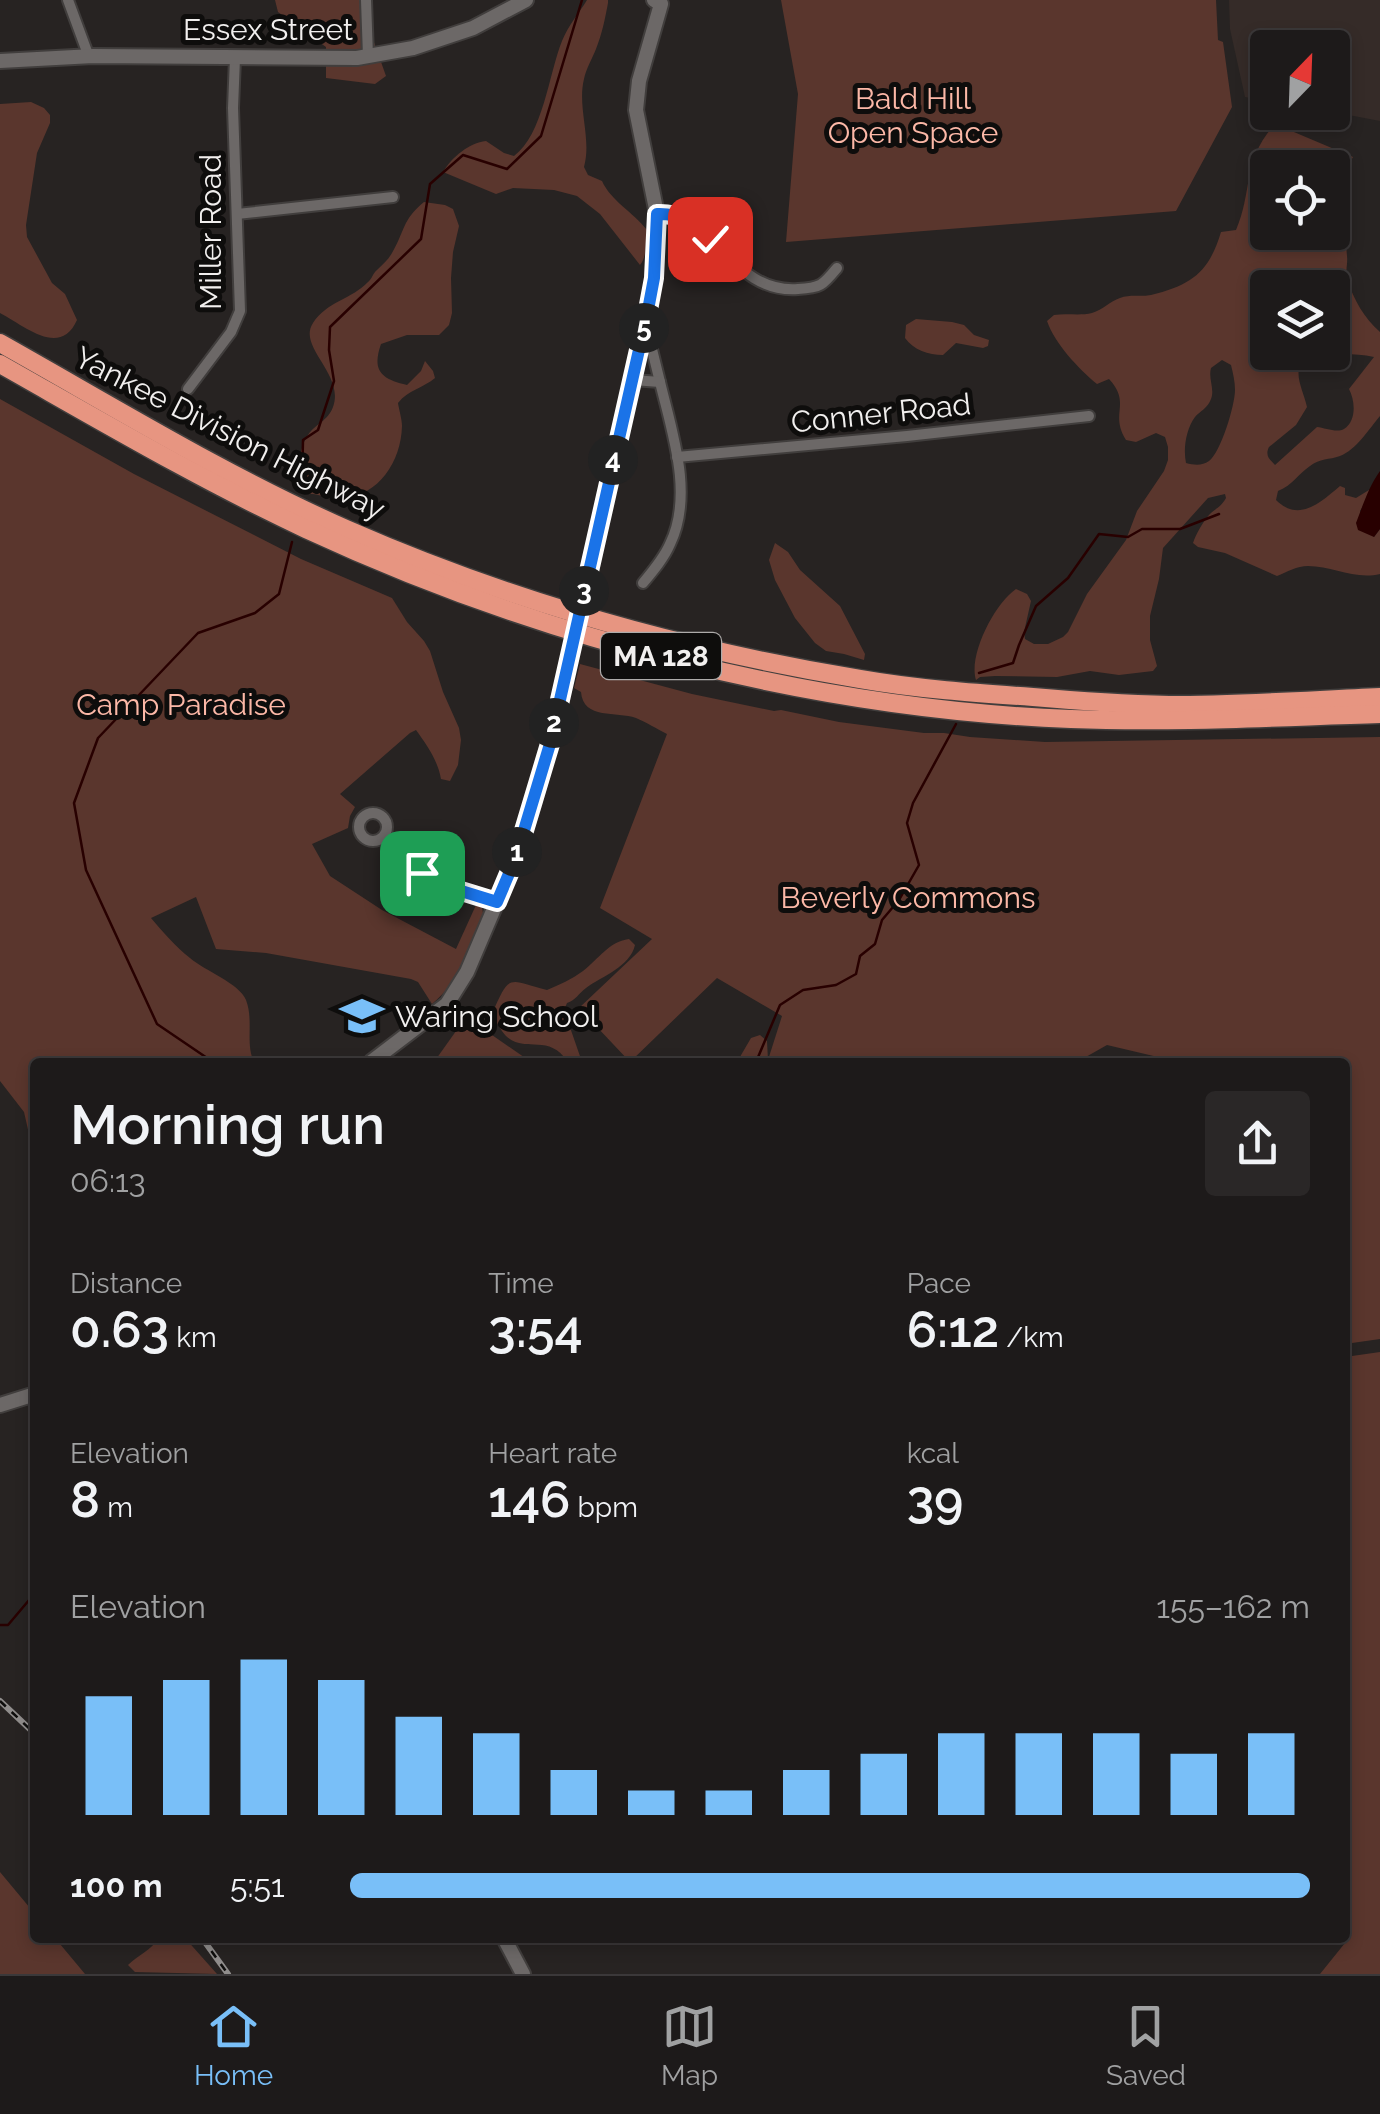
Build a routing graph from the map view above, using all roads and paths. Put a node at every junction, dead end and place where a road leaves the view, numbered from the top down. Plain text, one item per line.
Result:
1 (68, 0) edge
2 (366, 0) edge
3 (526, 0) edge
4 (662, 1) edge
5 (368, 56) junction
6 (89, 57) junction
7 (235, 58) junction
8 (0, 62) edge
9 (393, 197) dead end
10 (237, 214) junction
11 (657, 214) junction
12 (837, 268) dead end
13 (646, 323) junction
14 (0, 343) edge
15 (0, 364) edge
16 (632, 380) junction
17 (660, 382) junction
18 (188, 389) dead end
19 (1089, 416) dead end
20 (677, 457) junction
21 (644, 583) dead end
22 (1380, 697) edge
23 (1380, 714) edge
24 (382, 838) dead end
25 (497, 902) junction
26 (376, 1058) edge
27 (30, 1396) edge
28 (0, 1405) edge
29 (506, 1943) edge
30 (522, 1974) edge

1 - 6 street
2 - 5 street
3 - 5 street, Essex Street
4 - 11 street
5 - 7 street, Essex Street
6 - 7 street, Essex Street
6 - 8 street, Essex Street
7 - 10 street, Miller Road
9 - 10 street
10 - 18 street, Miller Road
11 - 12 street
11 - 13 street
13 - 16 street
13 - 17 street
14 - 22 highway, Yankee Division Highway / MA 128
15 - 23 highway, Yankee Division Highway / MA 128
16 - 17 street
16 - 25 street, bridge
17 - 20 street
19 - 20 street, Conner Road
20 - 21 street
24 - 25 street
25 - 26 street
27 - 28 street
29 - 30 street

